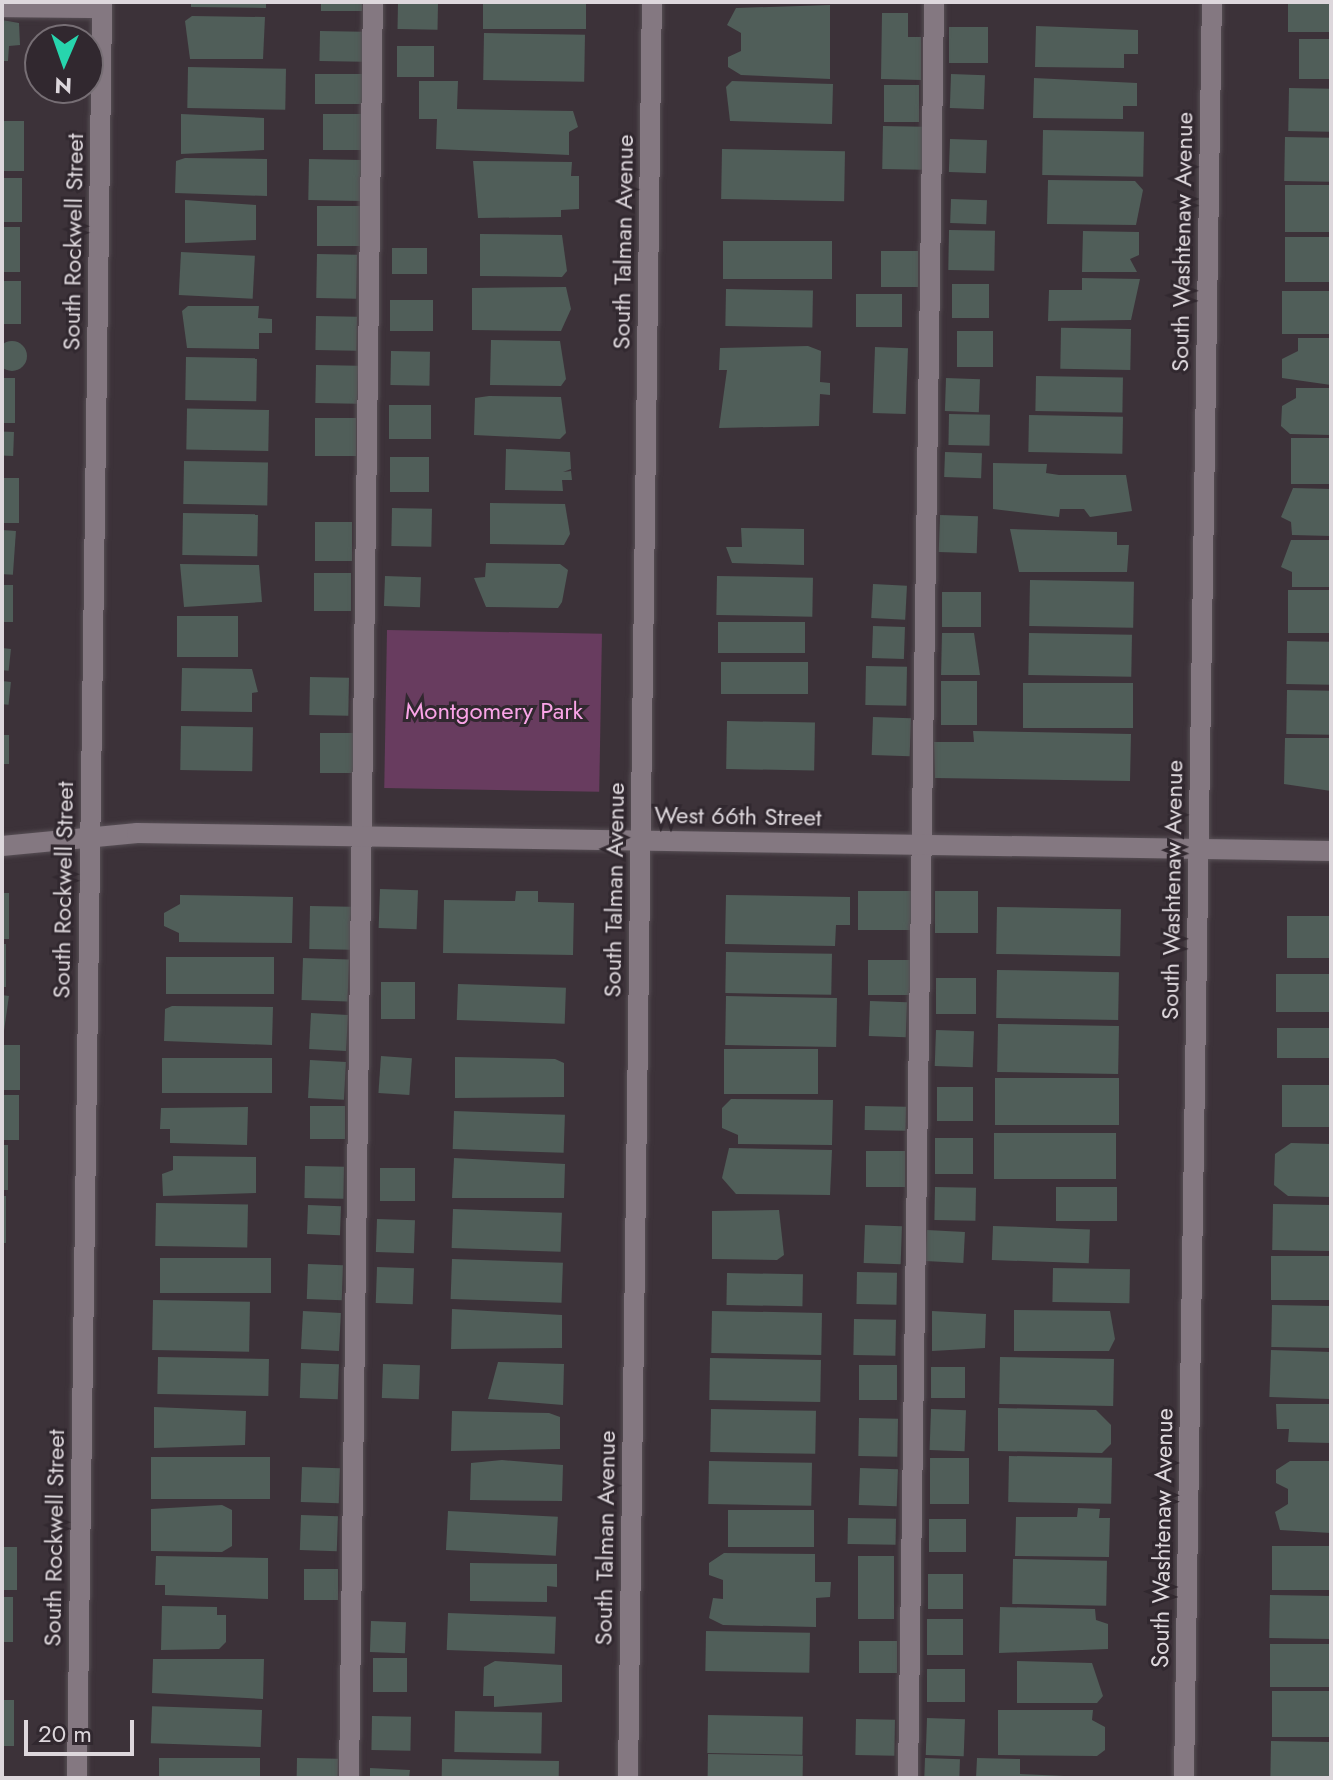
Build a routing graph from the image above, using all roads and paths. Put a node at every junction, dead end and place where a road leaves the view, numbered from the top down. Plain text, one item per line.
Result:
1 (373, 2) edge
2 (652, 2) edge
3 (934, 2) edge
4 (1212, 2) edge
5 (102, 5) edge
6 (2, 7) edge
7 (364, 837) junction
8 (90, 840) junction
9 (641, 841) junction
10 (922, 845) junction
11 (2, 846) edge
12 (1199, 849) junction
13 (1331, 851) edge
14 (77, 1778) edge
15 (349, 1778) edge
16 (628, 1778) edge
17 (908, 1778) edge
18 (1184, 1778) edge

1 - 7 street
2 - 9 street, South Talman Avenue
3 - 10 street
4 - 12 street, South Washtenaw Avenue
5 - 6 street
5 - 8 street, South Rockwell Street
7 - 8 street, West 66th Street
7 - 9 street, West 66th Street
7 - 15 street
8 - 11 street, West 66th Street
8 - 14 street, South Rockwell Street
9 - 10 street, West 66th Street
9 - 16 street, South Talman Avenue
10 - 12 street, West 66th Street
10 - 17 street
12 - 13 street, West 66th Street
12 - 18 street, South Washtenaw Avenue

